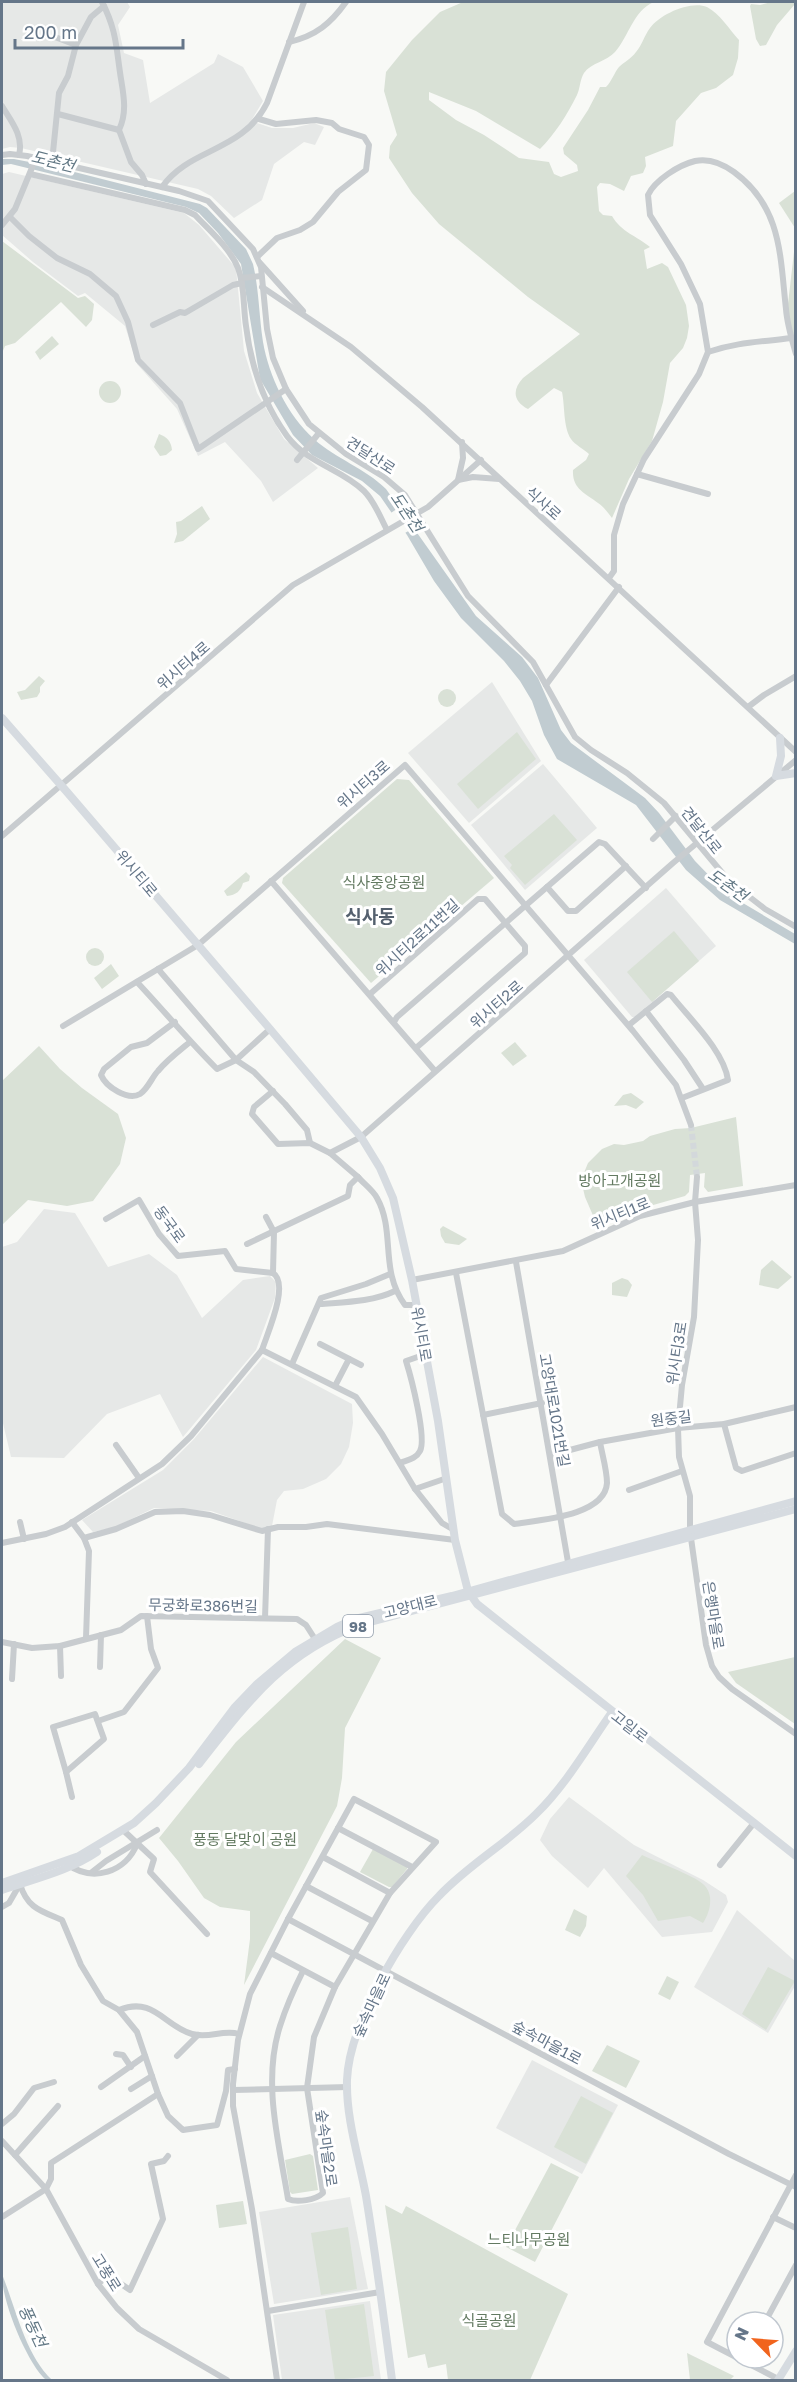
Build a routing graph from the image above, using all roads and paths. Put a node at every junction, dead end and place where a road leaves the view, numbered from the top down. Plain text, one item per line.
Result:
1 (304, 2) edge
2 (346, 2) edge
3 (103, 4) edge
4 (55, 37) dead end
5 (289, 42) junction
6 (76, 45) junction
7 (2, 106) edge
8 (58, 114) junction
9 (259, 119) junction
10 (119, 130) junction
11 (2, 155) edge
12 (19, 155) junction
13 (35, 159) junction
14 (52, 162) junction
15 (30, 172) junction
16 (146, 184) junction
17 (162, 188) junction
18 (10, 217) junction
19 (2, 225) edge
20 (259, 260) junction
21 (260, 276) junction
22 (242, 280) junction
23 (262, 287) junction
24 (304, 315) junction
25 (153, 325) dead end
26 (791, 338) junction
27 (708, 352) junction
28 (795, 354) edge
29 (285, 390) junction
30 (268, 400) junction
31 (318, 435) junction
32 (462, 442) junction
33 (304, 452) junction
34 (297, 460) dead end
35 (481, 460) junction
36 (637, 474) junction
37 (499, 479) junction
38 (458, 480) junction
39 (708, 494) dead end
40 (413, 515) junction
41 (389, 529) junction
42 (609, 578) junction
43 (619, 587) junction
44 (795, 676) edge
45 (546, 685) junction
46 (748, 707) junction
47 (2, 718) edge
48 (780, 738) junction
49 (795, 752) edge
50 (795, 760) edge
51 (795, 773) edge
52 (776, 776) junction
53 (61, 784) junction
54 (674, 818) junction
55 (2, 836) edge
56 (654, 837) dead end
57 (697, 843) junction
58 (626, 866) junction
59 (271, 881) junction
60 (547, 888) junction
61 (646, 888) junction
62 (526, 905) junction
63 (506, 924) junction
64 (795, 927) edge
65 (198, 945) junction
66 (570, 956) junction
67 (158, 969) junction
68 (137, 982) junction
69 (370, 994) junction
70 (646, 1011) junction
71 (175, 1022) junction
72 (394, 1022) junction
73 (628, 1025) junction
74 (63, 1026) dead end
75 (270, 1029) junction
76 (190, 1042) junction
77 (416, 1048) junction
78 (236, 1060) junction
79 (435, 1071) junction
80 (703, 1089) junction
81 (273, 1091) junction
82 (682, 1098) junction
83 (691, 1125) tunnel mouth
84 (361, 1137) junction
85 (310, 1143) junction
86 (330, 1153) junction
87 (697, 1177) tunnel mouth
88 (358, 1178) junction
89 (795, 1185) edge
90 (695, 1203) junction
91 (266, 1217) dead end
92 (106, 1219) dead end
93 (274, 1232) junction
94 (247, 1244) dead end
95 (516, 1262) junction
96 (273, 1273) junction
97 (390, 1274) junction
98 (456, 1274) junction
99 (412, 1280) junction
100 (395, 1291) junction
101 (320, 1304) junction
102 (417, 1305) junction
103 (320, 1344) dead end
104 (262, 1350) junction
105 (426, 1354) junction
106 (349, 1359) junction
107 (292, 1364) junction
108 (361, 1365) dead end
109 (335, 1386) junction
110 (542, 1403) junction
111 (795, 1407) edge
112 (483, 1415) junction
113 (724, 1424) junction
114 (678, 1428) junction
115 (600, 1442) junction
116 (116, 1444) dead end
117 (795, 1453) edge
118 (550, 1455) junction
119 (399, 1463) junction
120 (682, 1471) junction
121 (140, 1478) junction
122 (447, 1478) junction
123 (415, 1489) junction
124 (629, 1490) dead end
125 (795, 1501) edge
126 (795, 1509) edge
127 (561, 1516) junction
128 (20, 1522) dead end
129 (72, 1522) junction
130 (268, 1529) junction
131 (454, 1530) junction
132 (691, 1533) junction
133 (84, 1538) junction
134 (24, 1539) junction
135 (455, 1540) junction
136 (2, 1543) edge
137 (568, 1562) junction
138 (469, 1594) junction
139 (147, 1616) junction
140 (265, 1618) junction
141 (101, 1635) junction
142 (86, 1638) junction
143 (315, 1639) junction
144 (2, 1642) edge
145 (14, 1644) junction
146 (60, 1646) junction
147 (100, 1667) dead end
148 (61, 1676) dead end
149 (12, 1679) dead end
150 (612, 1712) junction
151 (98, 1722) junction
152 (795, 1734) edge
153 (66, 1772) junction
154 (72, 1797) dead end
155 (754, 1822) junction
156 (338, 1828) junction
157 (157, 1830) dead end
158 (124, 1831) junction
159 (137, 1844) junction
160 (795, 1856) edge
161 (322, 1857) junction
162 (67, 1864) junction
163 (720, 1865) dead end
164 (412, 1867) junction
165 (91, 1872) junction
166 (2, 1878) edge
167 (19, 1881) junction
168 (2, 1883) edge
169 (306, 1886) junction
170 (2, 1890) edge
171 (390, 1893) junction
172 (2, 1895) edge
173 (2, 1907) edge
174 (288, 1919) junction
175 (372, 1921) junction
176 (207, 1934) dead end
177 (271, 1953) junction
178 (354, 1953) junction
179 (303, 1971) junction
180 (387, 1971) junction
181 (335, 1987) junction
182 (119, 2010) junction
183 (239, 2034) junction
184 (198, 2035) junction
185 (116, 2054) dead end
186 (145, 2056) junction
187 (177, 2056) dead end
188 (130, 2067) junction
189 (235, 2069) junction
190 (152, 2076) junction
191 (54, 2082) dead end
192 (101, 2087) dead end
193 (348, 2087) junction
194 (307, 2088) junction
195 (131, 2089) dead end
196 (272, 2089) junction
197 (233, 2090) junction
198 (158, 2094) junction
199 (58, 2106) dead end
200 (2, 2124) edge
201 (2, 2141) edge
202 (15, 2155) junction
203 (168, 2156) dead end
204 (795, 2175) edge
205 (793, 2185) edge
206 (46, 2189) junction
207 (2, 2217) edge
208 (773, 2217) junction
209 (795, 2229) edge
210 (795, 2265) edge
211 (98, 2284) junction
212 (380, 2292) junction
213 (771, 2310) edge
214 (267, 2311) junction
215 (725, 2350) edge
216 (795, 2351) edge
217 (762, 2370) edge
218 (227, 2380) edge
219 (277, 2380) edge
220 (392, 2380) edge
221 (779, 2380) edge

1 - 5 street
2 - 5 street
3 - 6 street
3 - 10 street
4 - 6 street
5 - 9 street
6 - 8 street
7 - 12 street
8 - 10 street
8 - 14 street
9 - 17 street
9 - 20 street
10 - 16 street
11 - 12 street
12 - 13 street
13 - 14 street
13 - 15 street
14 - 16 street
15 - 18 street
15 - 22 street
16 - 17 street
17 - 20 street
18 - 19 street
18 - 30 street
20 - 21 street, 견달산로
20 - 24 street
21 - 22 street
21 - 23 street, 견달산로
22 - 25 street
22 - 30 street
23 - 24 street, 식사로
23 - 29 street, 견달산로
24 - 32 street, 식사로
26 - 27 street
26 - 27 street
26 - 28 street
27 - 36 street
29 - 30 street
29 - 31 street, 견달산로
30 - 33 street
31 - 33 street
31 - 40 street, 견달산로
32 - 35 street, 식사로
32 - 38 street
33 - 34 street
33 - 41 street
35 - 37 street, 식사로
35 - 38 street
36 - 39 street
36 - 42 street
37 - 38 street
37 - 42 street, 식사로
38 - 40 street
40 - 41 street, 위시티4로
40 - 45 street, 견달산로
41 - 53 street, 위시티4로
42 - 43 street, 식사로
43 - 45 street
43 - 46 street, 식사로
44 - 46 street
45 - 54 street, 견달산로
46 - 48 street, 식사로
47 - 53 main road, 위시티로
48 - 49 street, 식사로
48 - 52 main road
50 - 52 street
51 - 52 main road
52 - 57 street
53 - 55 street, 위시티4로
53 - 65 main road, 위시티로
54 - 56 street
54 - 57 street, 견달산로
57 - 61 street, 위시티2로
57 - 64 street, 견달산로
58 - 60 street
58 - 60 street
58 - 61 street
59 - 62 street, 위시티3로
59 - 65 street, 위시티3로
59 - 69 street, 위시티2로11번길
60 - 62 street
61 - 66 street, 위시티2로
62 - 63 street
62 - 66 street, 위시티3로
63 - 69 street, 위시티2로11번길
63 - 72 street
63 - 77 street, 위시티2로11번길
65 - 67 street, 위시티3로
65 - 75 main road, 위시티로
66 - 73 street, 위시티3로
66 - 79 street, 위시티2로
67 - 68 street, 위시티3로
67 - 78 street
68 - 71 street
68 - 74 street, 위시티3로
69 - 72 street, 위시티2로11번길
70 - 73 street
70 - 80 street
70 - 80 street
71 - 76 street
71 - 76 street
72 - 77 street, 위시티2로11번길
73 - 82 street, 위시티3로
75 - 78 street
75 - 84 main road, 위시티로
76 - 78 street
77 - 79 street, 위시티2로11번길
78 - 81 street
79 - 84 street, 위시티2로
80 - 82 street
81 - 85 street
81 - 85 street
82 - 83 street, 위시티3로
84 - 86 street
84 - 99 main road, 위시티로
85 - 86 street
86 - 88 street
87 - 90 street, 위시티3로
88 - 93 street
88 - 97 street
89 - 90 street, 위시티1로
90 - 95 street, 위시티1로
90 - 114 street, 위시티3로
91 - 93 street
92 - 96 street, 동국로
93 - 94 street
93 - 96 street
95 - 98 street, 위시티1로
95 - 110 street, 고양대로1021번길
96 - 104 street
97 - 100 street
97 - 101 street
98 - 99 street, 위시티1로
98 - 112 street
99 - 102 main road, 위시티로
100 - 101 street
100 - 102 street
101 - 107 street
102 - 105 main road, 위시티로
103 - 106 street
104 - 107 street
104 - 121 street
105 - 119 street
105 - 122 main road, 위시티로
106 - 108 street
106 - 109 street
107 - 109 street
109 - 119 street
110 - 112 street
110 - 118 street, 고양대로1021번길
111 - 113 street, 원중길
112 - 127 street
113 - 114 street, 원중길
113 - 117 street
114 - 115 street, 원중길
114 - 120 street, 위시티3로
115 - 118 street, 원중길
115 - 127 street
116 - 121 street
118 - 127 street, 고양대로1021번길
119 - 123 street
120 - 124 street
120 - 132 street, 위시티3로
121 - 129 street
122 - 123 street
122 - 131 main road, 위시티로
123 - 131 street
125 - 132 main road, 고양대로
126 - 132 main road, 고양대로 / 98
127 - 137 street, 고양대로1021번길
128 - 134 street
129 - 133 street
129 - 134 street
130 - 133 street
130 - 135 street
130 - 140 street
131 - 135 main road, 위시티로
132 - 137 main road, 고양대로
132 - 138 main road, 고양대로 / 98
132 - 152 street, 은행마을로
133 - 142 street
134 - 136 street
135 - 138 main road, 위시티로
137 - 138 main road, 고양대로
138 - 143 main road, 고양대로
138 - 150 main road, 고일로
138 - 158 main road, 고양대로 / 98
139 - 140 street, 무궁화로386번길
139 - 141 street, 무궁화로386번길
139 - 151 street
140 - 143 street, 무궁화로386번길
141 - 142 street, 무궁화로386번길
141 - 147 street
142 - 146 street, 무궁화로386번길
143 - 158 main road, 고양대로
144 - 145 street, 무궁화로386번길
145 - 146 street, 무궁화로386번길
145 - 149 street
146 - 148 street
150 - 155 main road, 고일로
150 - 180 main road, 숲속마을로
151 - 153 street
151 - 153 street
153 - 154 street
155 - 160 main road, 고일로
155 - 163 street
156 - 161 street, 숲속마을2로
156 - 164 street
156 - 164 street, 숲속마을2로
157 - 159 street
158 - 159 street
158 - 162 main road, 고양대로
159 - 165 street
159 - 165 street
159 - 176 street
161 - 169 street, 숲속마을2로
161 - 171 street
162 - 165 street
162 - 167 main road, 고양대로
164 - 171 street, 숲속마을2로
166 - 167 main road
167 - 168 main road, 고양대로
167 - 170 main road, 고양대로
167 - 172 main road
167 - 173 street
167 - 182 street, 숲속마을2로
169 - 174 street, 숲속마을2로
169 - 175 street
171 - 175 street, 숲속마을2로
174 - 177 street, 숲속마을2로
174 - 178 street, 숲속마을1로
175 - 178 street, 숲속마을2로
177 - 179 street
177 - 183 street, 숲속마을2로
178 - 180 street, 숲속마을1로
178 - 181 street, 숲속마을2로
179 - 181 street
179 - 196 street, 숲속마을2로
180 - 193 main road, 숲속마을로
180 - 205 street, 숲속마을1로
181 - 194 street, 숲속마을2로
182 - 184 street
182 - 186 street, 숲속마을2로
183 - 184 street
183 - 189 street, 숲속마을2로
184 - 187 street
185 - 188 street
186 - 188 street
186 - 190 street, 숲속마을2로
188 - 192 street
189 - 197 street, 숲속마을2로
189 - 198 street, 숲속마을2로
190 - 195 street
190 - 198 street, 숲속마을2로
191 - 200 street
193 - 194 street
193 - 212 main road, 숲속마을로
194 - 196 street
194 - 196 street, 숲속마을2로
196 - 197 street
197 - 214 street, 숲속마을2로
198 - 206 street
199 - 202 street
201 - 202 street, 고풍로
202 - 206 street, 고풍로
203 - 211 street
204 - 205 street
205 - 208 street
206 - 207 street
206 - 211 street, 고풍로
208 - 209 street
208 - 215 street
210 - 213 street
211 - 218 street, 고풍로
212 - 214 street
212 - 220 main road, 숲속마을로
214 - 219 street, 숲속마을2로
216 - 221 main road
217 - 221 street

